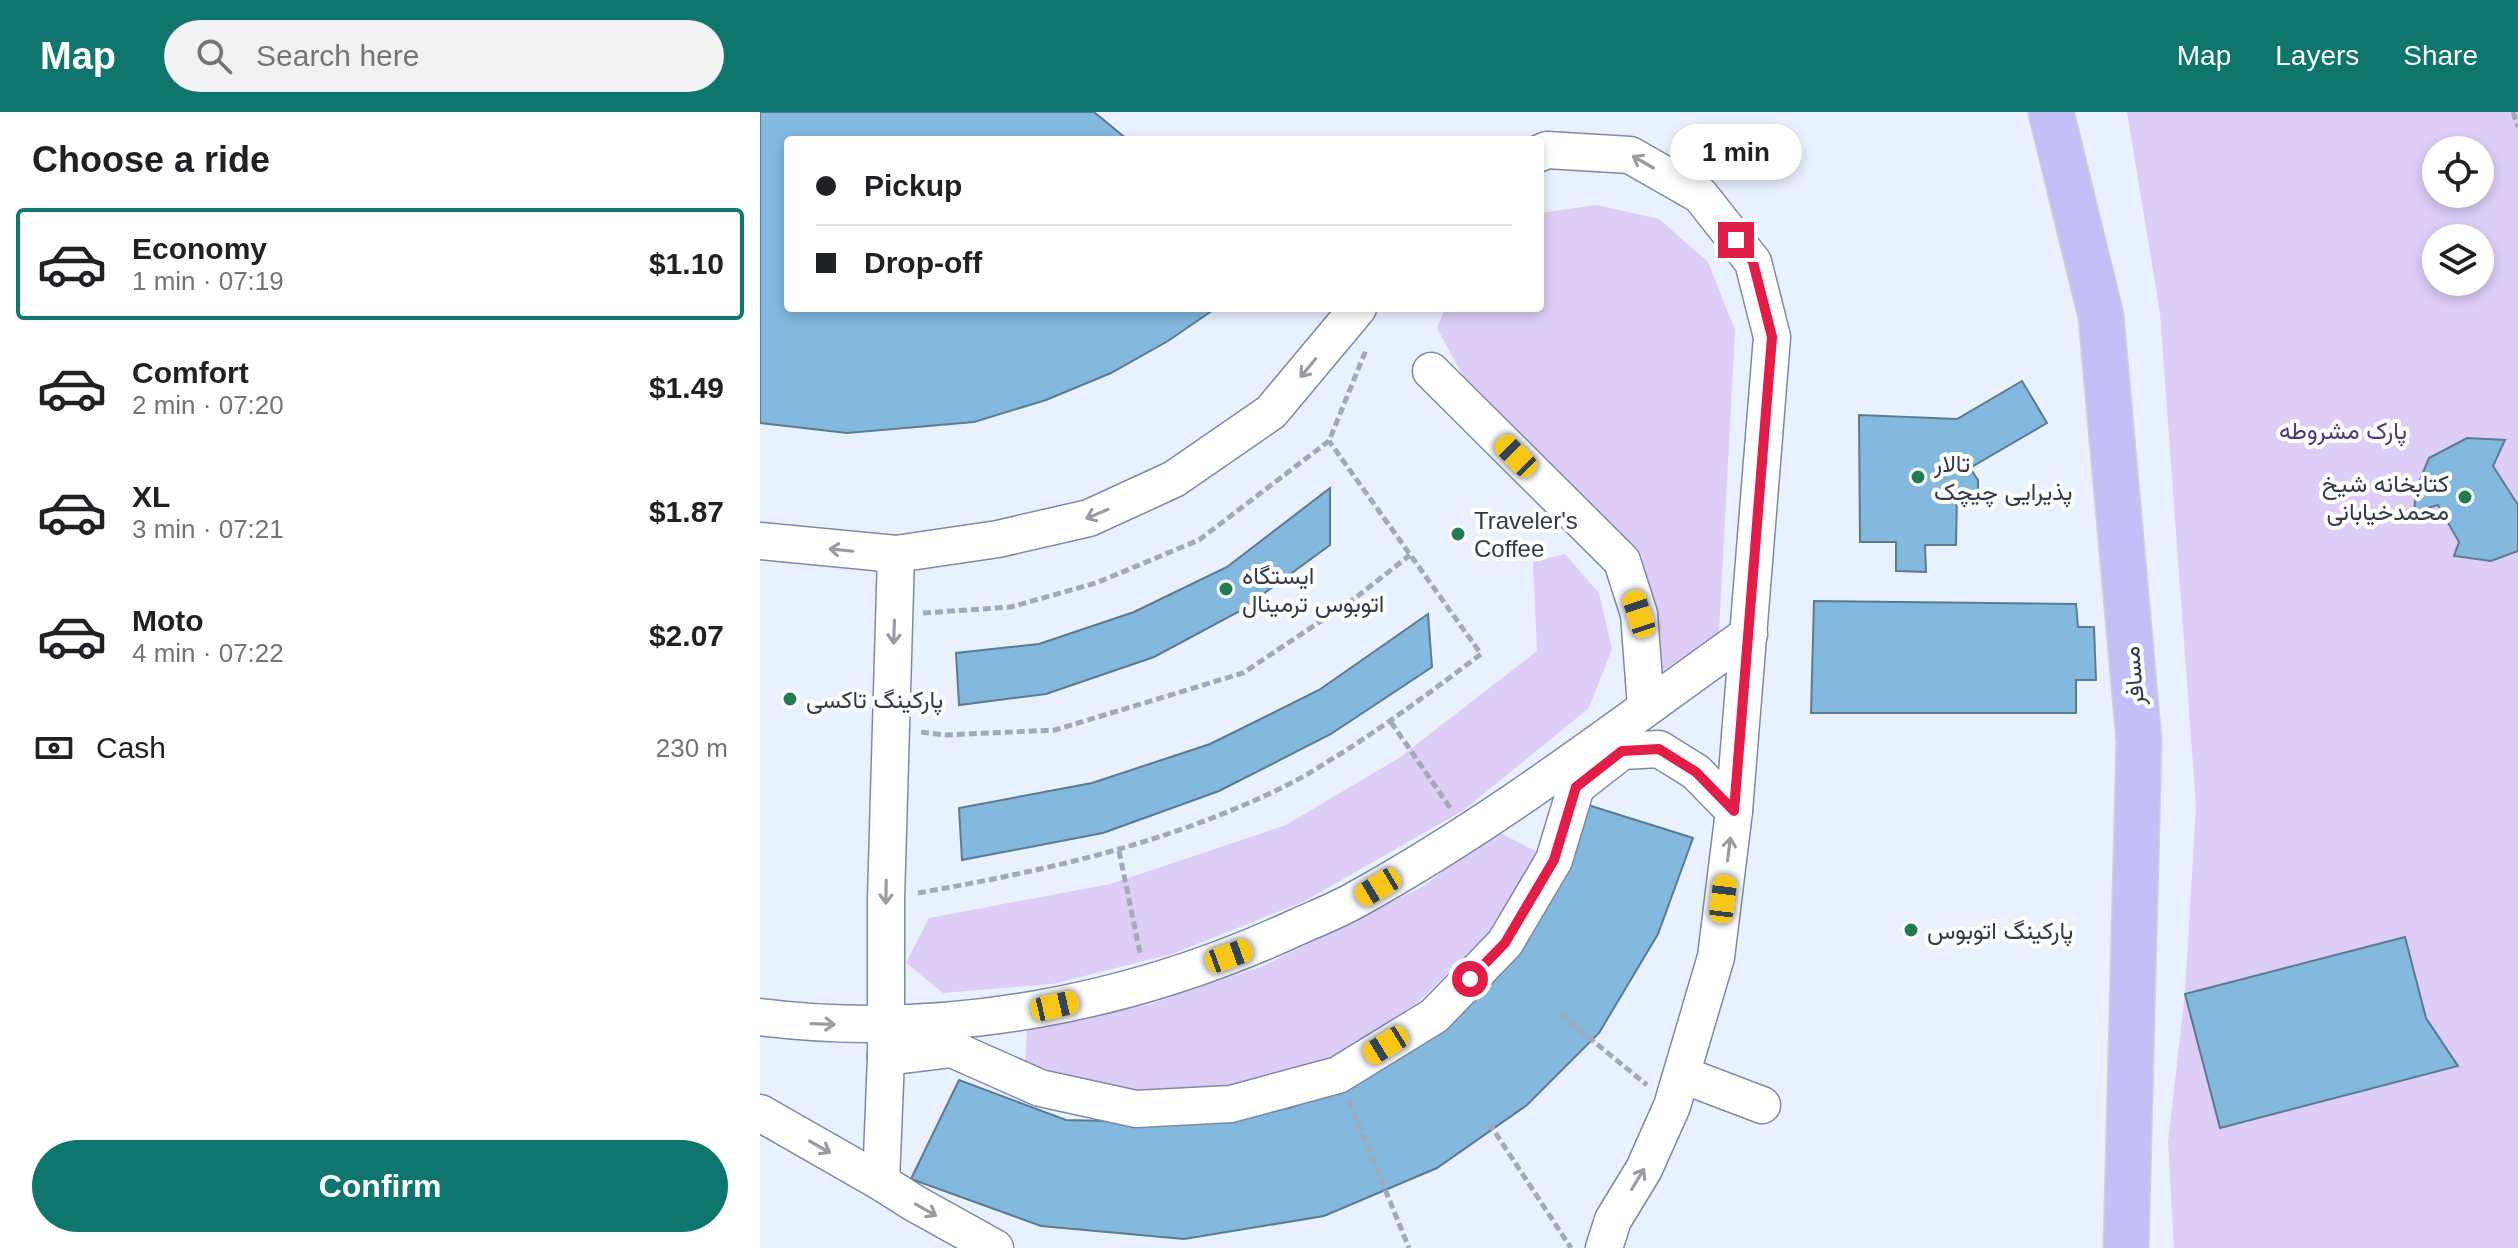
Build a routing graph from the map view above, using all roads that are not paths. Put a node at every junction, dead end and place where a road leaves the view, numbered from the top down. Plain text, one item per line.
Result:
1 (2051, 112) edge
2 (1544, 151) edge
3 (1355, 312) edge
4 (1431, 371) dead end
5 (760, 541) edge
6 (896, 554) junction
7 (1749, 634) junction
8 (1646, 707) junction
9 (1734, 811) junction
10 (760, 1017) edge
11 (886, 1041) junction
12 (1678, 1091) junction
13 (1762, 1105) dead end
14 (760, 1113) edge
15 (881, 1182) junction
16 (1608, 1234) edge
17 (995, 1248) edge
18 (1584, 1248) edge
19 (2126, 1248) edge

1 - 19 main road, مسافر
7 -> 2 lane
3 -> 6 lane
4 - 8 lane
6 -> 5 lane
6 -> 11 lane
7 - 8 lane
7 - 9 lane
8 - 11 lane
9 - 11 lane
12 -> 9 lane
10 -> 11 lane
11 - 15 lane
12 - 13 lane
16 -> 12 lane
14 -> 15 lane
15 -> 17 lane
16 - 18 lane

